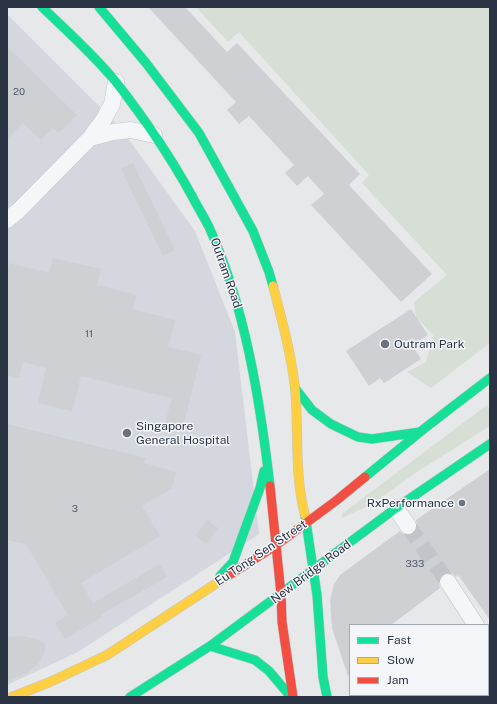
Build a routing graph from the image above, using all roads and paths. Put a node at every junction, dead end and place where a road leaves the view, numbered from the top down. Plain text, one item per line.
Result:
1 (42, 7) edge
2 (99, 7) edge
3 (110, 15) edge
4 (116, 82) junction
5 (154, 135) junction
6 (90, 138) junction
7 (7, 220) edge
8 (490, 378) edge
9 (295, 388) junction
10 (420, 432) junction
11 (490, 444) edge
12 (267, 462) junction
13 (396, 508) junction
14 (307, 523) junction
15 (408, 526) tunnel mouth
16 (275, 546) junction
17 (313, 568) junction
18 (451, 586) tunnel mouth
19 (281, 594) junction
20 (198, 595) junction
21 (476, 623) edge
22 (210, 646) junction
23 (489, 657) edge
24 (490, 665) edge
25 (12, 697) edge
26 (130, 697) edge
27 (292, 697) edge
28 (327, 697) edge

1 - 4 main road, Outram Road
2 - 3 main road
3 - 9 main road
4 - 5 main road, Outram Road
4 - 6 street
5 - 6 street
5 - 12 main road, Outram Road
6 - 7 street
8 - 10 main road, Eu Tong Sen Street
9 - 10 main road
9 - 14 main road
10 - 14 main road, Eu Tong Sen Street
11 - 13 main road, New Bridge Road
12 - 16 main road, Outram Road
12 - 20 main road
13 - 15 street
13 - 17 main road, New Bridge Road
14 - 16 main road, Eu Tong Sen Street
14 - 17 main road
16 - 19 main road, Outram Road
16 - 20 main road, Eu Tong Sen Street
17 - 19 main road, New Bridge Road
17 - 28 main road
18 - 21 street
19 - 22 main road, New Bridge Road
19 - 27 main road, Outram Road
20 - 25 main road, Eu Tong Sen Street
22 - 26 main road, New Bridge Road
22 - 27 main road
23 - 24 street

